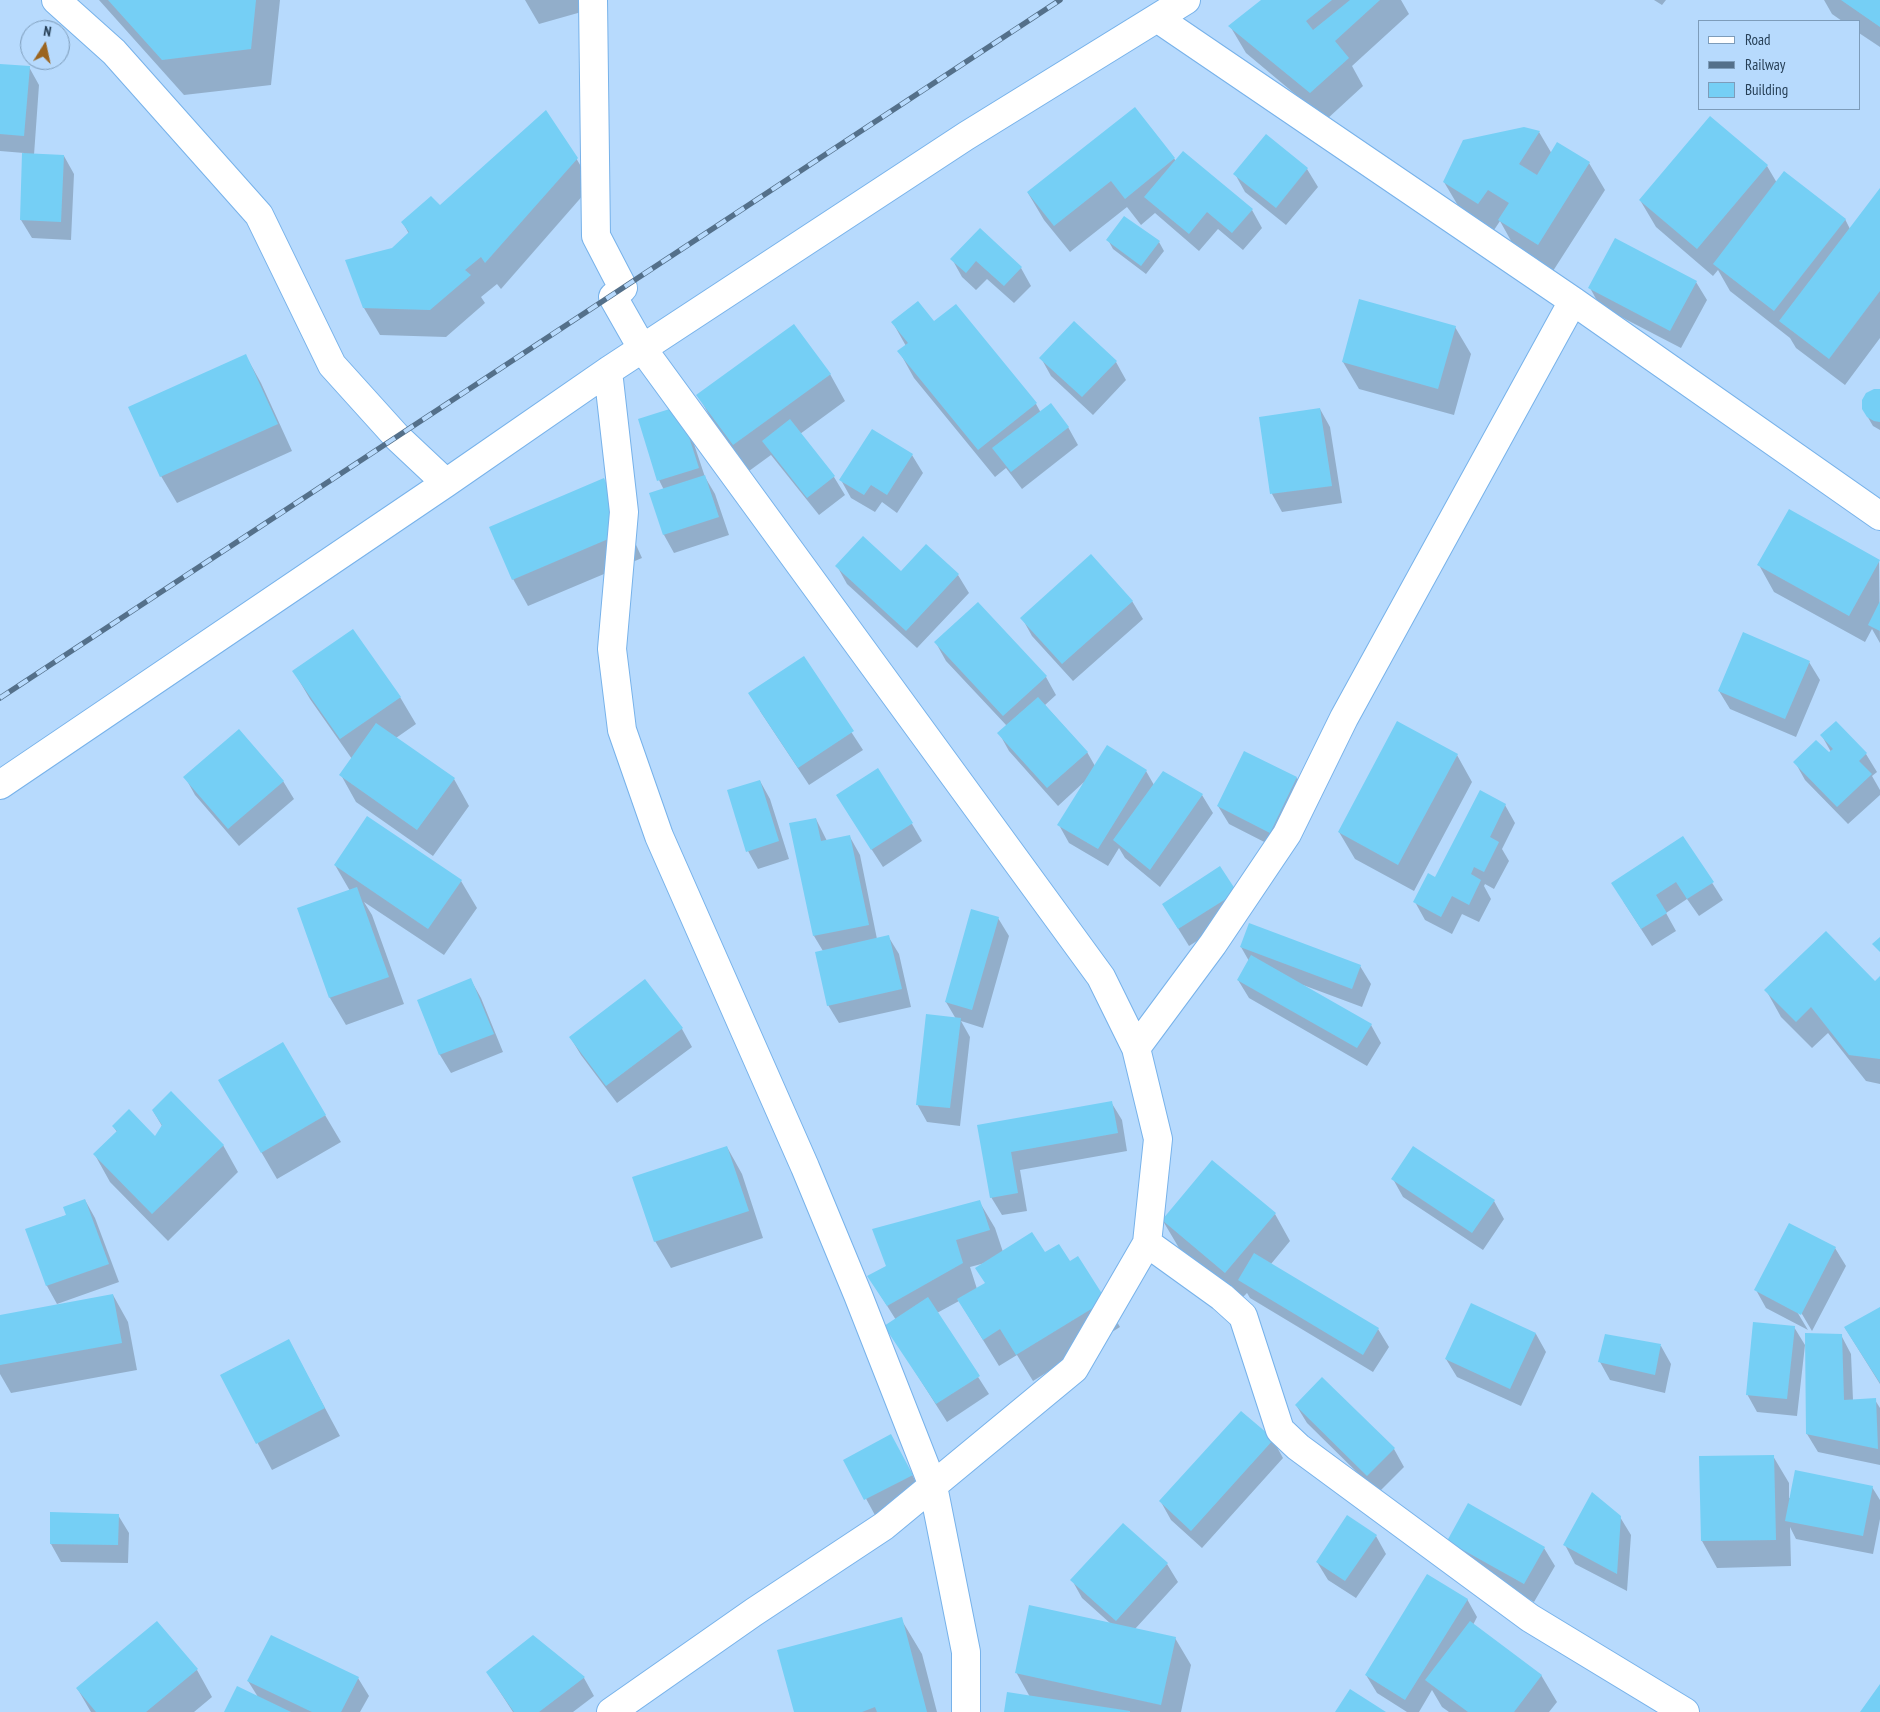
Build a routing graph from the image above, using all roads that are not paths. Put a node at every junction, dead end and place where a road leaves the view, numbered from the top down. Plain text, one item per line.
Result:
1 (56, 0) edge
2 (593, 0) edge
3 (1186, 0) edge
4 (1157, 18) junction
5 (1573, 301) junction
6 (642, 348) junction
7 (608, 371) junction
8 (446, 483) junction
9 (1880, 516) edge
10 (0, 785) edge
11 (1136, 1048) junction
12 (1146, 1242) junction
13 (933, 1486) junction
14 (611, 1712) edge
15 (966, 1712) edge
16 (1685, 1712) edge

1 - 8 street
2 - 6 street
3 - 4 street
4 - 5 street
4 - 6 street
5 - 9 street
5 - 11 street
6 - 7 street
6 - 11 street
7 - 8 street
7 - 13 street
8 - 10 street
11 - 12 street
12 - 13 street
12 - 16 street
13 - 14 street
13 - 15 street

